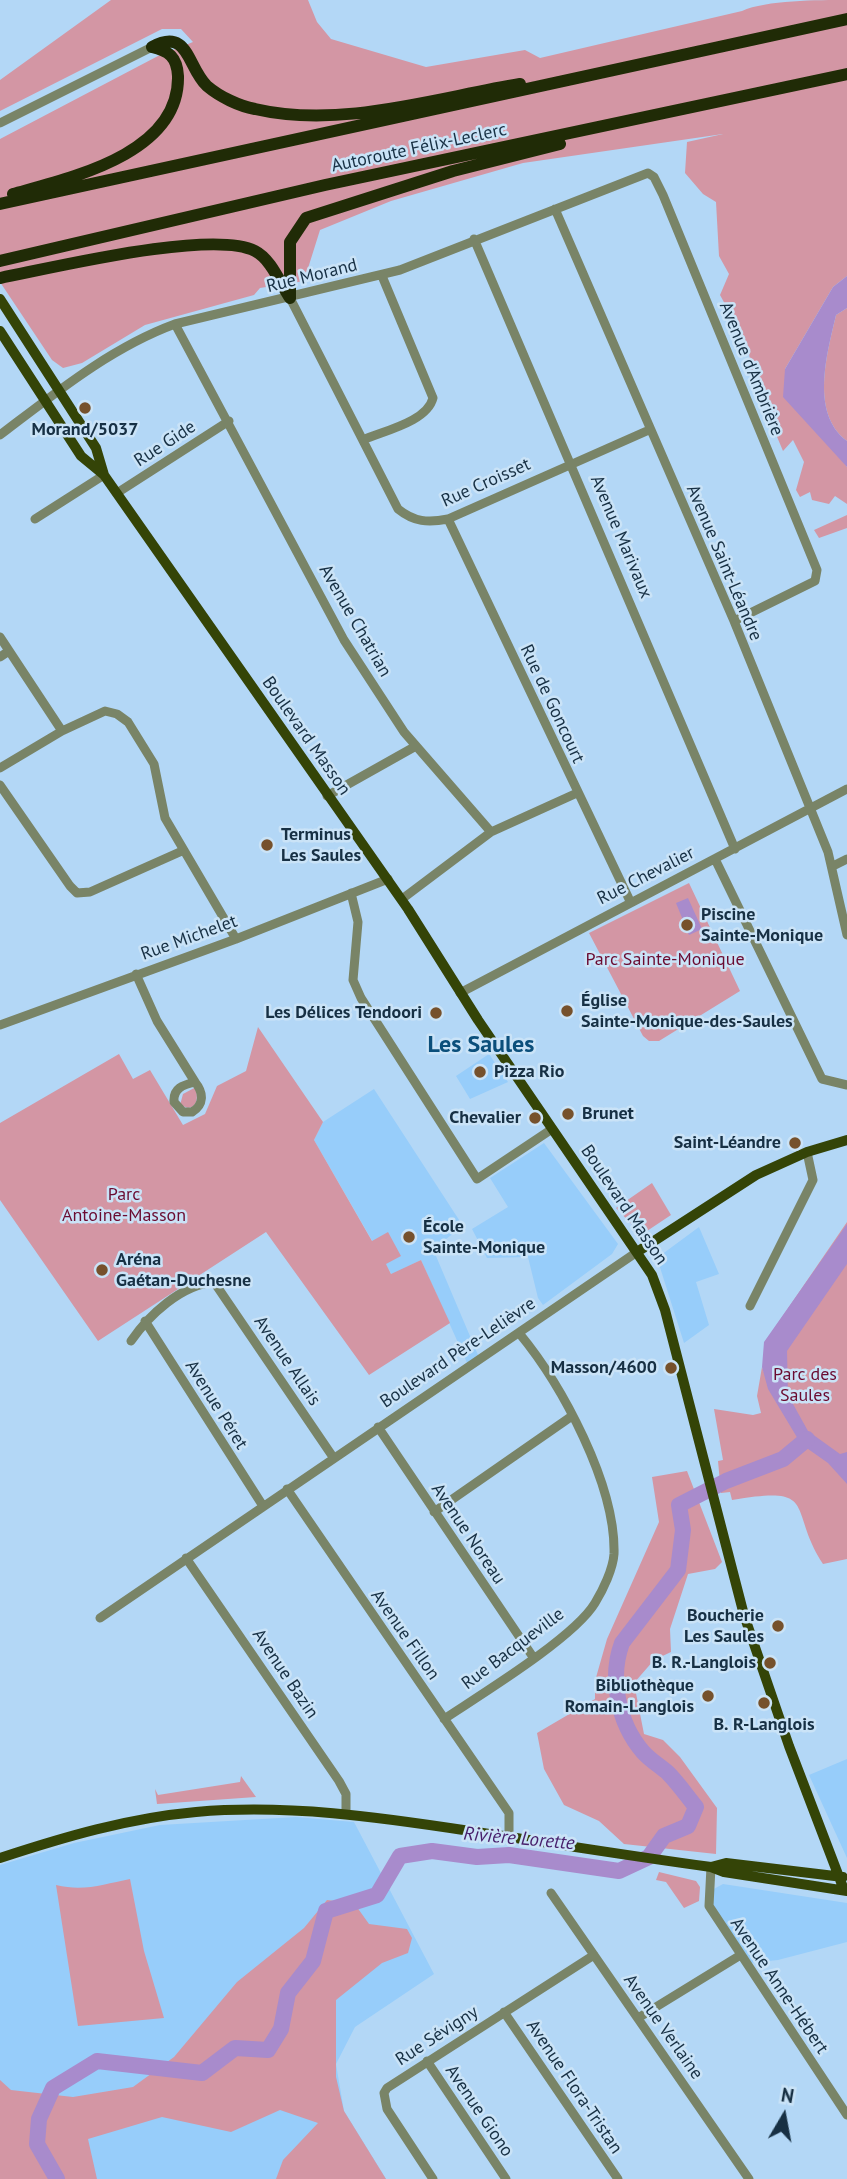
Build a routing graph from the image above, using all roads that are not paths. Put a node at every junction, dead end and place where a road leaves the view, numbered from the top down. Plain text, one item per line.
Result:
1 (847, 19) edge
2 (152, 47) junction
3 (666, 61) junction
4 (847, 74) edge
5 (706, 105) junction
6 (0, 123) edge
7 (648, 173) joint
8 (0, 197) edge
9 (0, 204) edge
10 (555, 209) junction
11 (474, 239) junction
12 (0, 261) edge
13 (382, 276) junction
14 (2, 278) edge
15 (290, 298) junction
16 (0, 299) edge
17 (175, 324) junction
18 (0, 331) edge
19 (61, 391) junction
20 (47, 401) junction
21 (229, 421) junction
22 (649, 430) junction
23 (0, 435) edge
24 (363, 440) junction
25 (571, 463) junction
26 (104, 475) junction
27 (117, 493) junction
28 (35, 519) dead end
29 (448, 519) junction
30 (734, 621) junction
31 (0, 637) edge
32 (4, 654) edge
33 (62, 732) junction
34 (416, 746) junction
35 (0, 768) edge
36 (0, 785) edge
37 (847, 789) edge
38 (577, 793) junction
39 (327, 796) junction
40 (810, 808) junction
41 (491, 832) junction
42 (735, 849) junction
43 (182, 851) junction
44 (715, 859) junction
45 (847, 859) edge
46 (833, 866) junction
47 (388, 879) junction
48 (351, 893) junction
49 (402, 899) junction
50 (630, 901) junction
51 (847, 935) edge
52 (236, 939) junction
53 (136, 974) junction
54 (460, 993) junction
55 (0, 1025) edge
56 (195, 1082) dead end
57 (847, 1085) edge
58 (552, 1129) junction
59 (847, 1140) edge
60 (807, 1152) junction
61 (637, 1252) junction
62 (750, 1306) dead end
63 (145, 1321) junction
64 (519, 1333) junction
65 (131, 1341) dead end
66 (572, 1416) junction
67 (379, 1427) junction
68 (333, 1457) junction
69 (286, 1489) junction
70 (262, 1506) junction
71 (434, 1511) junction
72 (186, 1558) junction
73 (100, 1618) dead end
74 (533, 1657) junction
75 (444, 1719) junction
76 (346, 1813) junction
77 (509, 1837) junction
78 (0, 1858) edge
79 (711, 1867) junction
80 (843, 1877) edge
81 (551, 1893) dead end
82 (846, 1894) edge
83 (594, 1955) junction
84 (740, 1956) junction
85 (504, 2012) junction
86 (638, 2018) junction
87 (427, 2061) junction
88 (847, 2115) edge
89 (433, 2179) edge
90 (506, 2179) edge
91 (618, 2179) edge
92 (750, 2179) edge

1 - 3 highway, Autoroute Félix-Leclerc
2 - 3 highway
2 - 6 street
2 - 8 highway
3 - 9 highway, Autoroute Félix-Leclerc
4 - 5 highway, Autoroute Félix-Leclerc
5 - 12 highway, Autoroute Félix-Leclerc
5 - 15 highway
7 - 10 street, Rue Morand
7 - 30 street, Avenue d'Ambrière
10 - 11 street, Rue Morand
10 - 22 street, Avenue Saint-Léandre
11 - 13 street, Rue Morand
11 - 25 street, Avenue Marivaux
13 - 15 street, Rue Morand
13 - 24 street
14 - 15 highway
15 - 17 street, Rue Morand
15 - 24 street, Rue Croisset
16 - 19 main road, Boulevard Masson
17 - 19 street, Rue Morand
17 - 21 street, Avenue Chatrian
18 - 20 main road, Boulevard Masson
19 - 20 street, Rue Morand
19 - 26 main road, Boulevard Masson
20 - 23 street, Rue Morand
20 - 26 main road, Boulevard Masson
21 - 27 street, Rue Gide
21 - 34 street, Avenue Chatrian
22 - 25 street, Rue Croisset
22 - 30 street, Avenue Saint-Léandre
24 - 29 street, Rue Croisset
25 - 29 street, Rue Croisset
25 - 42 street, Avenue Marivaux
26 - 27 main road, Boulevard Masson
26 - 28 street
27 - 39 main road, Boulevard Masson
29 - 38 street, Rue de Goncourt
30 - 40 street, Avenue Saint-Léandre
31 - 32 street
32 - 33 street
33 - 35 street
33 - 43 street
34 - 39 street
34 - 41 street, Avenue Chatrian
36 - 43 street
37 - 40 street, Rue Chevalier
38 - 41 street
38 - 50 street, Rue de Goncourt
39 - 47 main road, Boulevard Masson
40 - 42 street, Rue Chevalier
40 - 46 street, Avenue Saint-Léandre
41 - 49 street
42 - 44 street, Rue Chevalier
43 - 52 street
44 - 50 street, Rue Chevalier
44 - 57 street
45 - 46 street
46 - 51 street, Avenue Saint-Léandre
47 - 48 street, Rue Michelet
47 - 49 main road, Boulevard Masson
48 - 52 street, Rue Michelet
48 - 58 street
49 - 54 main road, Boulevard Masson
50 - 54 street, Rue Chevalier
52 - 53 street, Rue Michelet
53 - 55 street, Rue Michelet
53 - 56 street
54 - 58 main road, Boulevard Masson
58 - 61 main road, Boulevard Masson
59 - 60 main road, Boulevard Père-Lelièvre
60 - 61 main road, Boulevard Père-Lelièvre
60 - 62 street
61 - 64 street, Boulevard Père-Lelièvre
61 - 80 main road, Boulevard Masson
63 - 65 street
63 - 68 street, Avenue Allais
63 - 70 street, Avenue Péret
64 - 66 street, Rue Bacqueville
64 - 67 street, Boulevard Père-Lelièvre
66 - 71 street
66 - 74 street, Rue Bacqueville
67 - 68 street, Boulevard Père-Lelièvre
67 - 71 street, Avenue Noreau
68 - 69 street, Boulevard Père-Lelièvre
69 - 70 street, Boulevard Père-Lelièvre
69 - 75 street, Avenue Fillon
70 - 72 street, Boulevard Père-Lelièvre
71 - 74 street, Avenue Noreau
72 - 73 street, Boulevard Père-Lelièvre
72 - 76 street, Avenue Bazin
74 - 75 street, Rue Bacqueville
75 - 77 street, Avenue Fillon
76 - 77 main road
76 - 78 main road
77 - 79 main road
79 - 80 main road
79 - 82 main road
79 - 84 street, Avenue Anne-Hébert
80 - 82 main road, Boulevard Masson
81 - 83 street, Avenue Verlaine
83 - 85 street, Rue Sévigny
83 - 86 street, Avenue Verlaine
84 - 86 street
84 - 88 street, Avenue Anne-Hébert
85 - 87 street, Rue Sévigny
85 - 91 street, Avenue Flora-Tristan
86 - 92 street, Avenue Verlaine
87 - 89 street, Rue Sévigny
87 - 90 street, Avenue Giono

